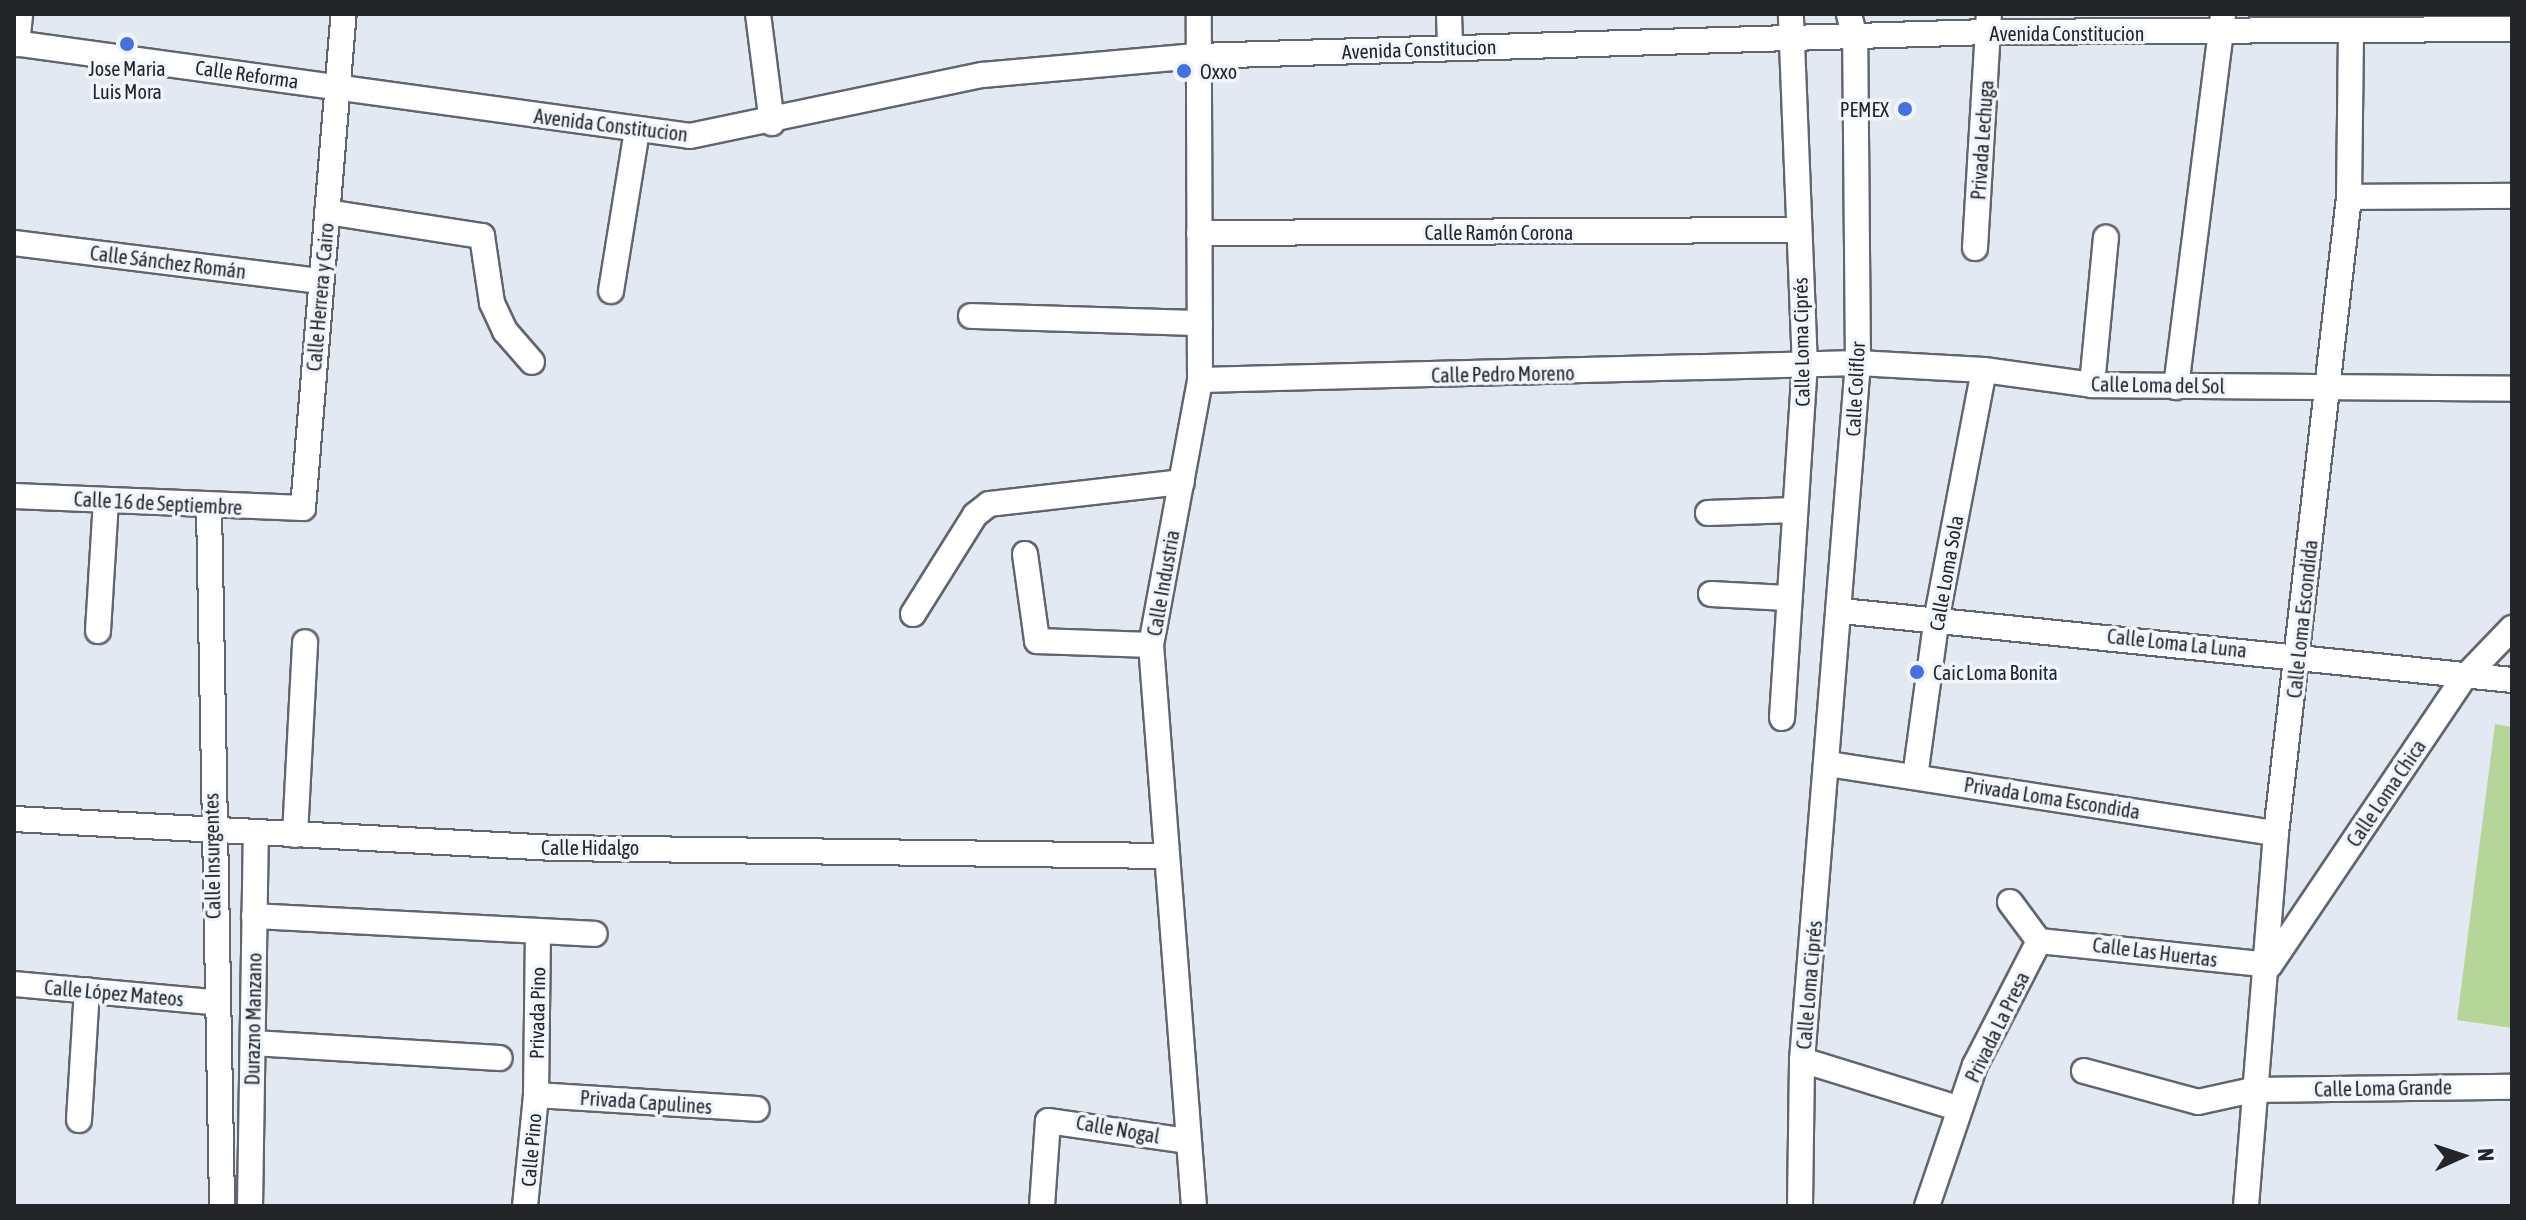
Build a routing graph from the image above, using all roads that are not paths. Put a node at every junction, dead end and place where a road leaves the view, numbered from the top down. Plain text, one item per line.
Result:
1 (20, 14) edge
2 (344, 14) edge
3 (758, 14) edge
4 (1199, 14) edge
5 (1449, 14) edge
6 (2400, 22) edge
7 (1989, 23) edge
8 (2221, 24) edge
9 (1792, 25) edge
10 (1852, 25) edge
11 (2512, 29) edge
12 (2351, 32) junction
13 (16, 44) edge
14 (1450, 48) junction
15 (1198, 56) junction
16 (337, 86) junction
17 (772, 123) junction
18 (637, 130) junction
19 (2512, 196) edge
20 (2349, 197) junction
21 (327, 212) junction
22 (1799, 230) junction
23 (1199, 233) junction
24 (2106, 238) dead end
25 (14, 243) edge
26 (1975, 248) dead end
27 (321, 281) junction
28 (611, 291) dead end
29 (971, 316) dead end
30 (1200, 323) junction
31 (532, 362) dead end
32 (1858, 363) junction
33 (1805, 367) junction
34 (1984, 370) junction
35 (1200, 380) junction
36 (2092, 385) junction
37 (2328, 386) junction
38 (2176, 387) junction
39 (2512, 389) edge
40 (1182, 482) junction
41 (14, 496) edge
42 (106, 502) junction
43 (209, 507) junction
44 (303, 508) joint
45 (1795, 510) junction
46 (1708, 513) dead end
47 (1025, 554) dead end
48 (1711, 594) dead end
49 (1787, 598) junction
50 (1842, 611) junction
51 (913, 614) dead end
52 (1937, 616) junction
53 (2512, 628) edge
54 (98, 631) dead end
55 (305, 642) dead end
56 (1151, 645) junction
57 (2298, 656) junction
58 (2463, 679) junction
59 (2512, 680) edge
60 (1782, 718) dead end
61 (1828, 764) junction
62 (1915, 777) junction
63 (14, 819) edge
64 (212, 830) junction
65 (256, 832) junction
66 (2276, 833) junction
67 (295, 835) junction
68 (1167, 856) junction
69 (2010, 902) dead end
70 (254, 916) junction
71 (538, 931) junction
72 (595, 934) dead end
73 (2039, 941) junction
74 (2270, 965) junction
75 (14, 984) edge
76 (87, 990) junction
77 (213, 1002) junction
78 (253, 1043) junction
79 (500, 1058) dead end
80 (1802, 1060) junction
81 (2084, 1071) dead end
82 (2512, 1087) edge
83 (2253, 1090) junction
84 (536, 1095) junction
85 (757, 1109) dead end
86 (1960, 1109) junction
87 (79, 1120) dead end
88 (1189, 1141) junction
89 (222, 1206) edge
90 (250, 1206) edge
91 (525, 1206) edge
92 (1042, 1206) edge
93 (1194, 1206) edge
94 (1800, 1206) edge
95 (1927, 1206) edge
96 (2246, 1206) edge

1 - 13 street
2 - 16 street, Calle Herrera y Cairo
3 - 17 street
4 - 15 street, Calle Industria
5 - 14 street
6 - 11 street, Avenida Constitucion
6 - 12 street, Avenida Constitucion
7 - 8 street, Avenida Constitucion
7 - 10 street, Avenida Constitucion
7 - 26 street, Privada Lechuga
8 - 12 street, Avenida Constitucion
8 - 38 street
9 - 10 street, Avenida Constitucion
9 - 14 street, Avenida Constitucion
9 - 22 street, Calle Loma Ciprés
10 - 32 street, Calle Coliflor
12 - 20 street, Calle Loma Escondida
13 - 16 street, Calle Reforma
14 - 15 street, Avenida Constitucion
15 - 17 street, Avenida Constitucion
15 - 23 street, Calle Industria
16 - 18 street, Avenida Constitucion
16 - 21 street, Calle Herrera y Cairo
17 - 18 street, Avenida Constitucion
18 - 28 street
19 - 20 street
20 - 37 street, Calle Loma Escondida
21 - 27 street, Calle Herrera y Cairo
21 - 31 street
22 - 23 street, Calle Ramón Corona
22 - 33 street, Calle Loma Ciprés
23 - 30 street, Calle Industria
24 - 36 street
25 - 27 street, Calle Sánchez Román
27 - 44 street, Calle Herrera y Cairo
29 - 30 street
30 - 35 street, Calle Industria
32 - 33 street, Calle Loma del Sol
32 - 34 street, Calle Loma del Sol
32 - 50 street, Calle Coliflor
33 - 35 street, Calle Pedro Moreno
33 - 45 street, Calle Loma Ciprés
34 - 36 street, Calle Loma del Sol
34 - 52 street, Calle Loma Sola
35 - 40 street, Calle Industria
36 - 38 street, Calle Loma del Sol
37 - 38 street, Calle Loma del Sol
37 - 39 street, Calle Loma del Sol
37 - 57 street, Calle Loma Escondida
40 - 51 street
40 - 56 street, Calle Industria
41 - 42 street, Calle 16 de Septiembre
42 - 43 street, Calle 16 de Septiembre
42 - 54 street
43 - 44 street, Calle 16 de Septiembre
43 - 64 street, Calle Insurgentes
45 - 46 street
45 - 49 street, Calle Loma Ciprés
47 - 56 street
48 - 49 street
49 - 60 street, Calle Loma Ciprés
50 - 52 street, Calle Loma La Luna
50 - 61 street, Calle Coliflor
52 - 57 street, Calle Loma La Luna
52 - 62 street, Calle Loma Sola
53 - 58 street, Calle Loma Chica
55 - 67 street
56 - 68 street, Calle Industria
57 - 58 street, Calle Loma La Luna
57 - 66 street, Calle Loma Escondida
58 - 59 street, Calle Loma La Luna
58 - 74 street, Calle Loma Chica
61 - 62 street, Privada Loma Escondida
61 - 80 street, Calle Loma Ciprés
62 - 66 street, Privada Loma Escondida
63 - 64 street, Calle Hidalgo
64 - 65 street, Calle Hidalgo
64 - 77 street, Calle Insurgentes
65 - 67 street, Calle Hidalgo
65 - 70 street, Durazno Manzano
66 - 74 street, Calle Loma Escondida
67 - 68 street, Calle Hidalgo
68 - 88 street, Calle Industria
69 - 73 street
70 - 71 street
70 - 78 street, Durazno Manzano
71 - 72 street
71 - 84 street, Privada Pino
73 - 74 street, Calle Las Huertas
73 - 86 street, Privada La Presa
74 - 83 street, Calle Loma Escondida
75 - 76 street, Calle López Mateos
76 - 77 street, Calle López Mateos
76 - 87 street
77 - 89 street, Calle Insurgentes
78 - 79 street
78 - 90 street, Durazno Manzano
80 - 86 street
80 - 94 street, Calle Loma Ciprés
81 - 83 street, Calle Loma Grande
82 - 83 street, Calle Loma Grande
83 - 96 street, Calle Loma Escondida
84 - 85 street, Privada Capulines
84 - 91 street, Calle Pino
86 - 95 street, Privada La Presa
88 - 92 street, Calle Nogal
88 - 93 street, Calle Industria

